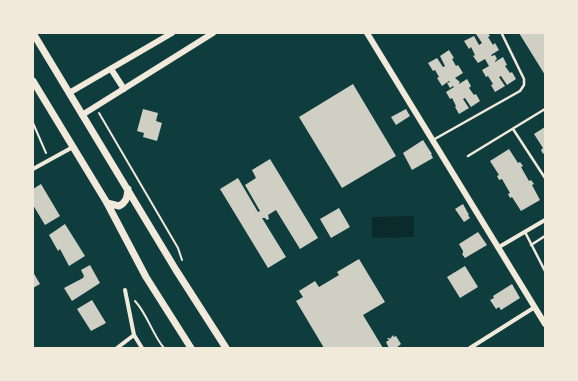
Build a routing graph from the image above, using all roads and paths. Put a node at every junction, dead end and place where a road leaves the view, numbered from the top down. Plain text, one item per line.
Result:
1 (33, 33) edge
2 (172, 33) edge
3 (213, 33) edge
4 (367, 33) edge
5 (502, 34) edge
6 (111, 69) junction
7 (33, 81) edge
8 (124, 89) junction
9 (69, 93) junction
10 (96, 107) junction
11 (545, 109) edge
12 (82, 115) junction
13 (33, 123) edge
14 (513, 129) junction
15 (432, 140) junction
16 (73, 147) junction
17 (468, 156) dead end
18 (49, 159) junction
19 (33, 168) edge
20 (545, 178) edge
21 (128, 188) junction
22 (108, 203) junction
23 (545, 220) edge
24 (525, 232) junction
25 (545, 236) edge
26 (531, 245) junction
27 (499, 248) junction
28 (176, 270) junction
29 (545, 271) edge
30 (125, 290) joint
31 (535, 308) junction
32 (545, 324) edge
33 (134, 335) junction
34 (117, 348) edge
35 (142, 348) edge
36 (164, 348) edge
37 (191, 348) edge
38 (226, 348) edge
39 (470, 348) edge

1 - 9 main road
2 - 6 street
3 - 8 street
4 - 15 street
5 - 15 lane
6 - 8 street
6 - 9 street
7 - 16 main road
8 - 10 street
9 - 12 main road
10 - 12 street
10 - 28 path
11 - 14 lane
12 - 21 main road
13 - 18 path
14 - 17 lane
14 - 20 lane
15 - 27 street
16 - 18 street
16 - 22 main road
18 - 19 street
21 - 22 main road
21 - 28 main road
22 - 37 main road
23 - 24 street
24 - 26 lane
24 - 27 street
25 - 26 lane
26 - 29 lane
27 - 31 street
28 - 38 main road
30 - 33 street
30 - 36 path
31 - 32 street
31 - 39 street
33 - 34 street
33 - 35 street

